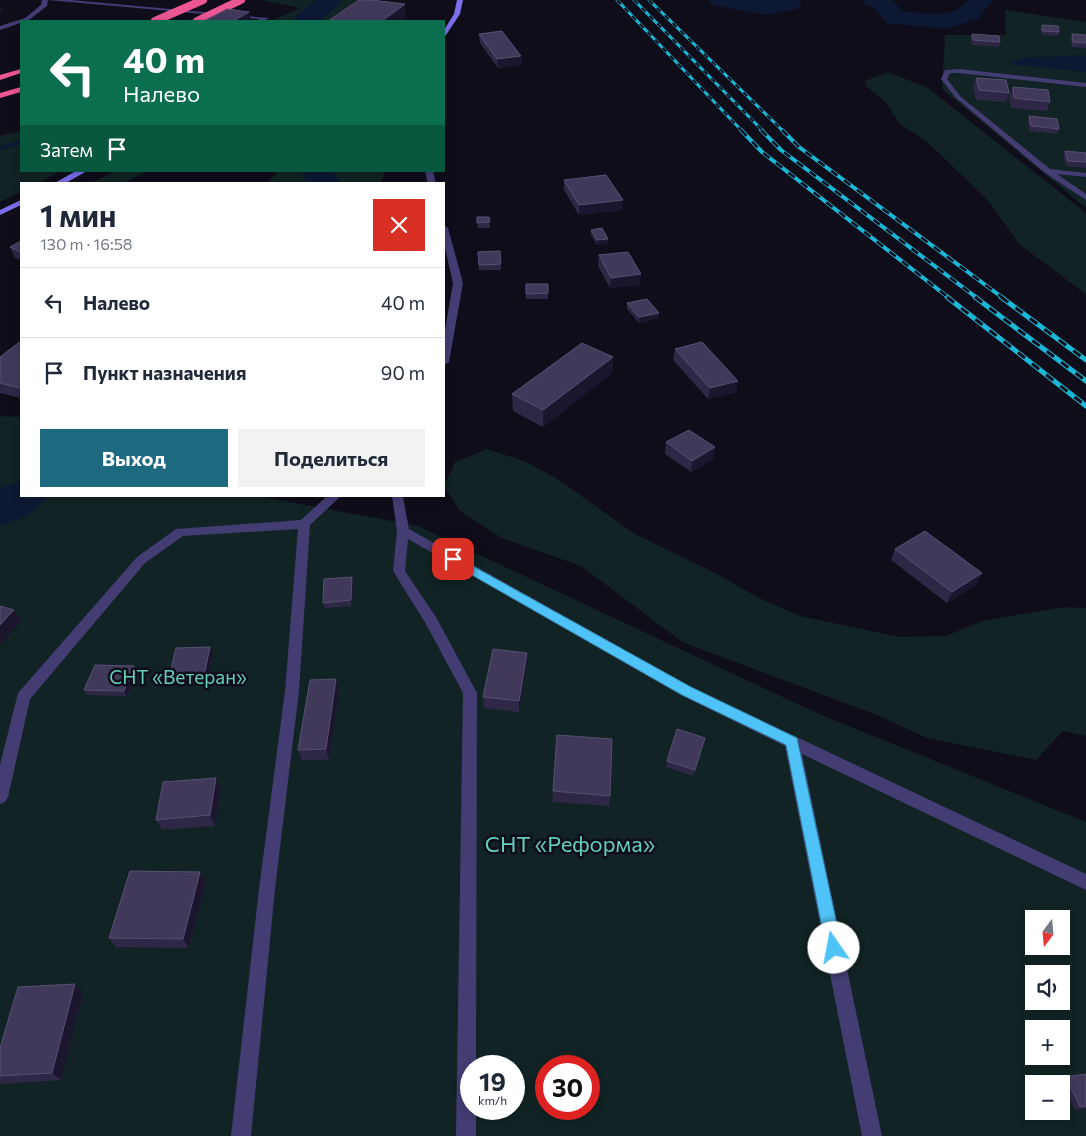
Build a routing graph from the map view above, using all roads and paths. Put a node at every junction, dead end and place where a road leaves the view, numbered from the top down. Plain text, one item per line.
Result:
1 (45, 0) edge
2 (51, 0) edge
3 (203, 0) edge
4 (241, 0) edge
5 (460, 0) edge
6 (24, 20) edge
7 (157, 20) edge
8 (200, 20) edge
9 (262, 20) edge
10 (20, 21) edge
11 (0, 28) edge
12 (445, 32) edge
13 (20, 71) edge
14 (0, 78) edge
15 (1086, 85) edge
16 (20, 89) edge
17 (0, 96) edge
18 (1048, 170) junction
19 (81, 172) edge
20 (1086, 175) edge
21 (61, 182) edge
22 (1086, 198) edge
23 (20, 203) edge
24 (0, 213) edge
25 (445, 232) edge
26 (445, 356) edge
27 (334, 497) edge
28 (396, 497) edge
29 (304, 524) junction
30 (403, 531) junction
31 (792, 742) junction
32 (0, 797) edge
33 (1086, 882) edge
34 (241, 1136) edge
35 (466, 1136) edge
36 (872, 1136) edge

1 - 6 street
2 - 9 street
3 - 7 highway, bridge
4 - 8 highway, bridge
5 - 12 main road
10 - 11 street
13 - 14 highway
15 - 18 street
16 - 17 highway
18 - 20 street
18 - 22 street
19 - 21 main road
23 - 24 main road
25 - 26 street
27 - 29 street
28 - 30 street
29 - 32 street
29 - 34 street
30 - 31 street
30 - 35 street
31 - 33 street
31 - 36 street

